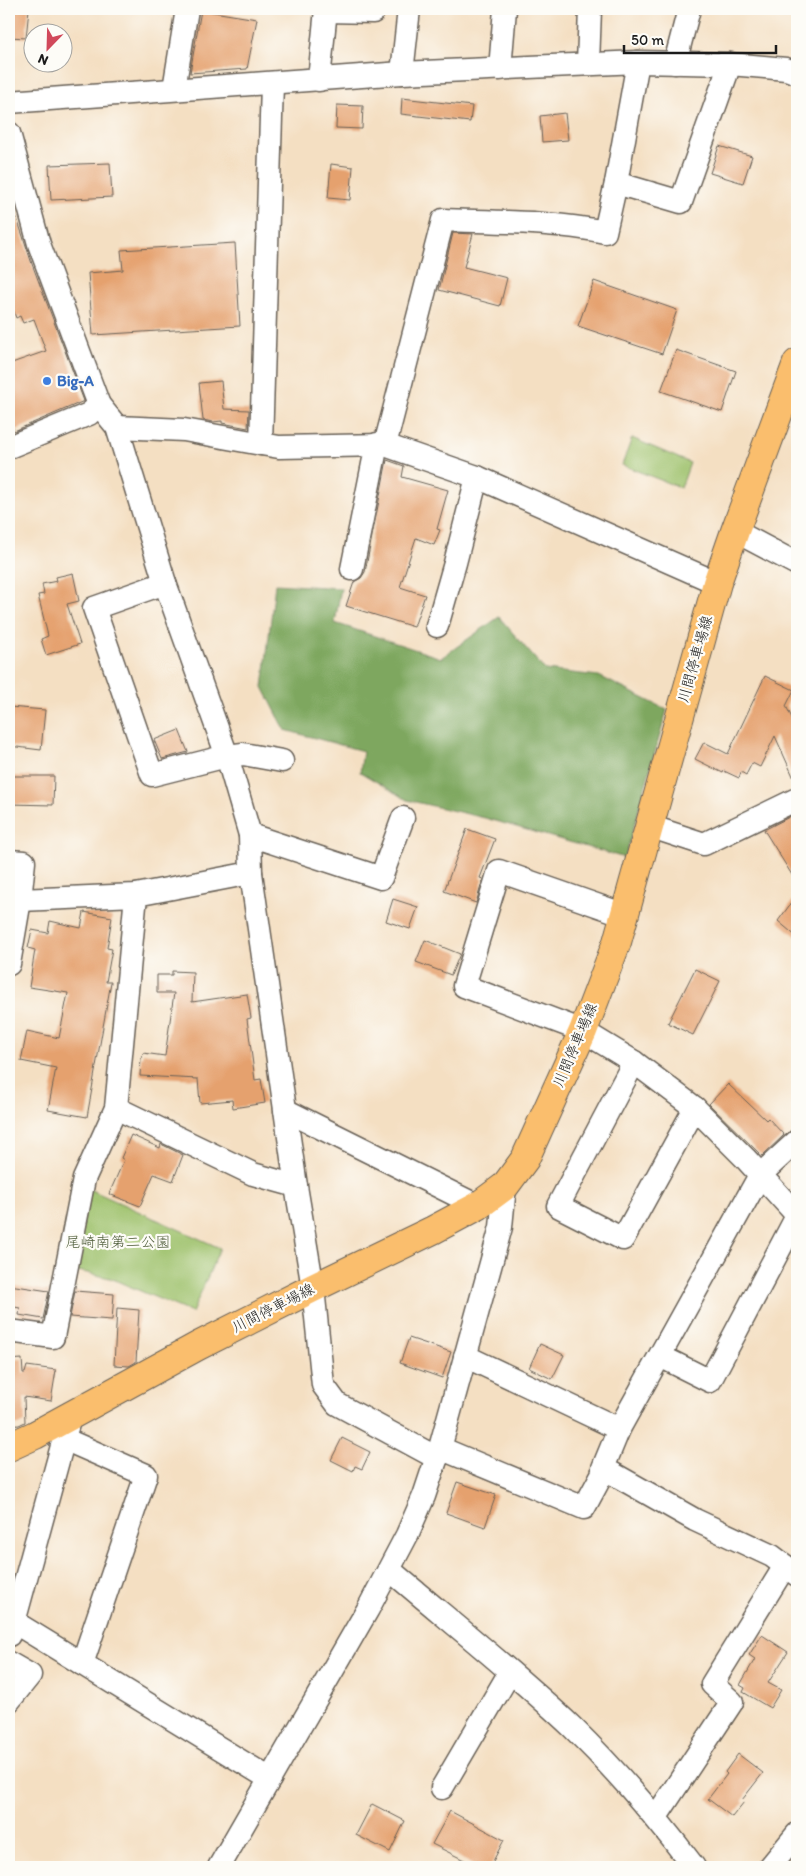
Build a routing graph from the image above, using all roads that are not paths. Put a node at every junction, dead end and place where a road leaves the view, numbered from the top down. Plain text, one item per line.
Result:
1 (187, 9) edge
2 (374, 9) edge
3 (409, 9) edge
4 (505, 9) edge
5 (590, 9) edge
6 (690, 9) edge
7 (326, 10) edge
8 (638, 62) junction
9 (674, 63) junction
10 (588, 64) junction
11 (730, 64) junction
12 (500, 69) junction
13 (402, 73) junction
14 (797, 73) edge
15 (319, 80) junction
16 (272, 84) junction
17 (174, 89) junction
18 (9, 102) edge
19 (9, 133) edge
20 (616, 183) junction
21 (797, 362) edge
22 (99, 405) junction
23 (117, 427) junction
24 (262, 444) junction
25 (381, 445) junction
26 (9, 447) edge
27 (477, 477) junction
28 (735, 530) junction
29 (797, 564) edge
30 (352, 569) dead end
31 (165, 583) junction
32 (718, 583) junction
33 (437, 626) dead end
34 (227, 756) junction
35 (282, 761) dead end
36 (797, 799) edge
37 (403, 818) dead end
38 (649, 826) junction
39 (250, 835) junction
40 (9, 862) edge
41 (251, 873) junction
42 (136, 895) junction
43 (20, 900) junction
44 (625, 915) junction
45 (9, 964) edge
46 (582, 1031) junction
47 (634, 1062) junction
48 (116, 1108) junction
49 (695, 1108) junction
50 (285, 1110) junction
51 (797, 1141) edge
52 (760, 1175) junction
53 (296, 1186) junction
54 (505, 1186) junction
55 (478, 1206) junction
56 (797, 1216) edge
57 (313, 1288) junction
58 (9, 1331) edge
59 (465, 1356) junction
60 (660, 1356) junction
61 (68, 1427) junction
62 (619, 1429) junction
63 (9, 1447) edge
64 (438, 1453) junction
65 (605, 1469) junction
66 (390, 1570) junction
67 (791, 1570) edge
68 (11, 1629) edge
69 (9, 1663) edge
70 (82, 1664) junction
71 (510, 1672) junction
72 (9, 1701) edge
73 (270, 1779) junction
74 (442, 1788) dead end
75 (656, 1817) junction
76 (797, 1834) edge
77 (219, 1867) edge
78 (694, 1867) edge
79 (770, 1867) edge

1 - 17 street
2 - 7 street
3 - 13 street
4 - 12 street
5 - 10 street
6 - 9 street
7 - 15 street
8 - 9 street
8 - 10 street
8 - 20 street
9 - 11 street
10 - 12 street
11 - 14 street
11 - 20 street
12 - 13 street
13 - 15 street
15 - 16 street
16 - 17 street
16 - 24 street
17 - 18 street
19 - 22 street
20 - 25 street
21 - 28 main road, 川間停車場線
22 - 23 street
22 - 26 street
23 - 24 street
23 - 31 street
24 - 25 street
25 - 27 street
25 - 30 street
27 - 32 street
27 - 33 street
28 - 29 street
28 - 32 main road, 川間停車場線
31 - 34 street
31 - 34 street
32 - 38 main road, 川間停車場線
34 - 35 street
34 - 39 street
36 - 38 street
37 - 39 street
38 - 44 main road, 川間停車場線
39 - 41 street
40 - 43 street
41 - 42 street
41 - 50 street
42 - 43 street
42 - 48 street
43 - 45 street
44 - 46 main road, 川間停車場線
44 - 46 street
46 - 47 street
46 - 54 main road, 川間停車場線
47 - 49 street
47 - 49 street
48 - 53 street
48 - 58 street
49 - 52 street
50 - 53 street
50 - 55 street
51 - 52 street
52 - 56 street
52 - 60 street
53 - 57 street
54 - 55 main road, 川間停車場線
54 - 59 street
55 - 57 main road, 川間停車場線
56 - 60 street
57 - 61 main road, 川間停車場線
57 - 64 street
59 - 62 street
59 - 64 street
60 - 62 street
61 - 63 main road, 川間停車場線
61 - 68 street
61 - 70 street
62 - 65 street
64 - 65 street
64 - 66 street
65 - 67 street
66 - 71 street
66 - 73 street
67 - 75 street
68 - 70 street
69 - 72 street
70 - 73 street
71 - 74 street
71 - 75 street
73 - 77 street
75 - 78 street
76 - 79 street

